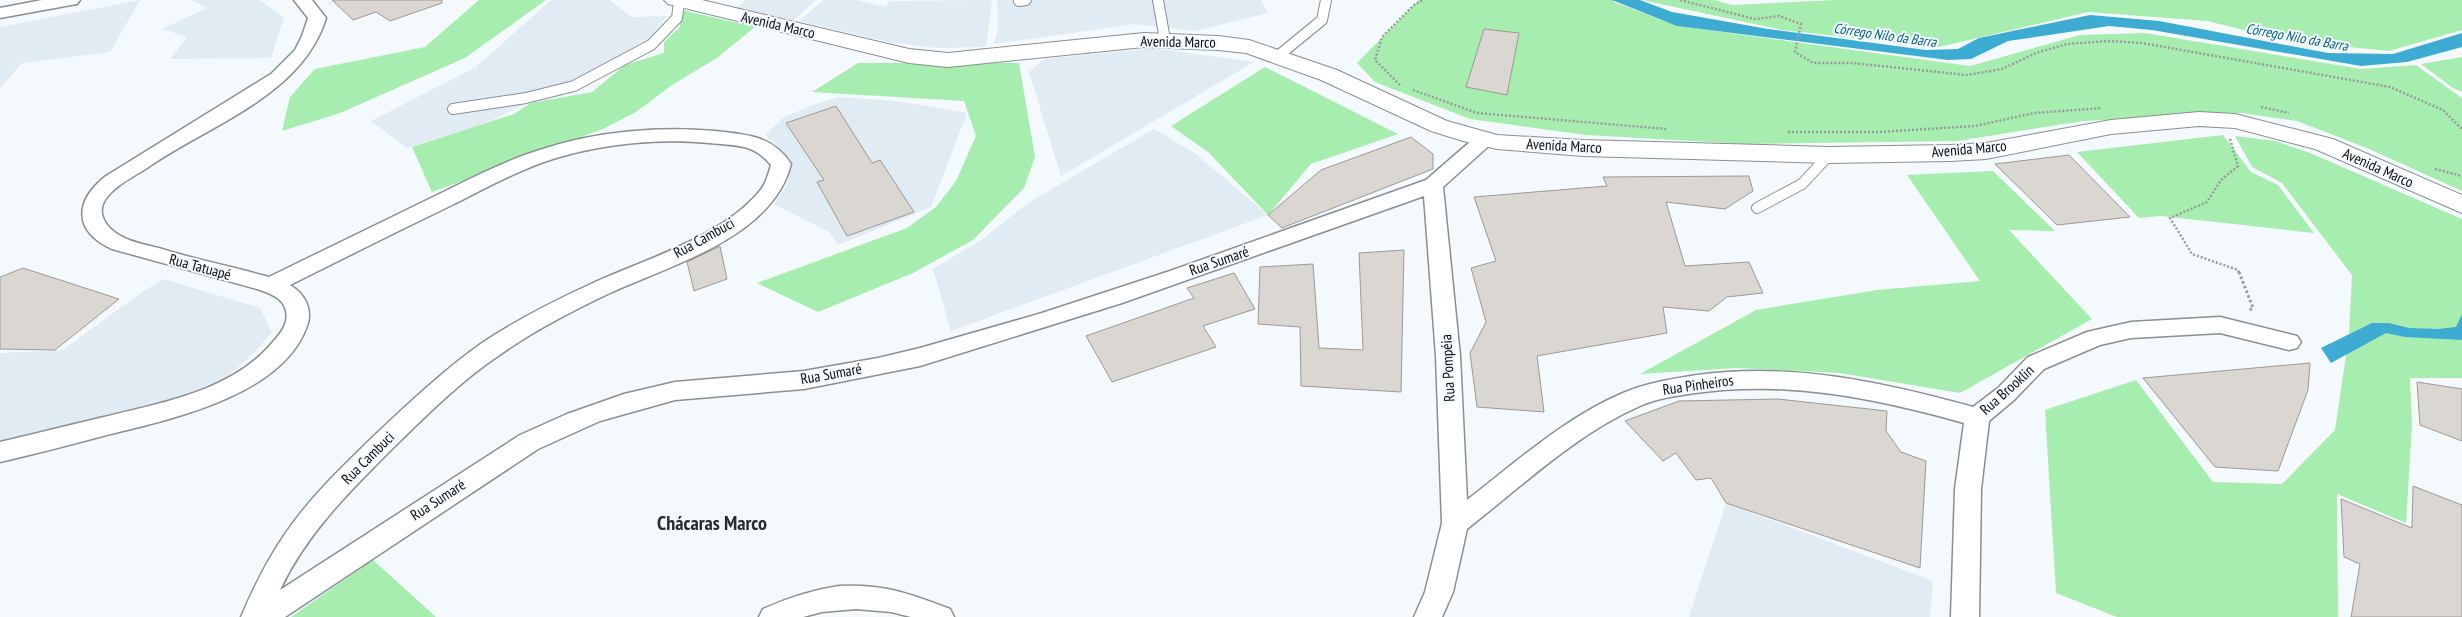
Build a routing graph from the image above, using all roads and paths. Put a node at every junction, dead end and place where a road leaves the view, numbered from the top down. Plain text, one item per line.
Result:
1 (71, 0) edge
2 (304, 0) edge
3 (1026, 0) edge
4 (1158, 0) edge
5 (1326, 0) edge
6 (1423, 0) edge
7 (1680, 0) edge
8 (677, 1) edge
9 (1019, 1) edge
10 (0, 13) edge
11 (1165, 40) junction
12 (1278, 56) junction
13 (1402, 86) dead end
14 (1411, 90) dead end
15 (2252, 106) dead end
16 (2103, 108) dead end
17 (454, 109) dead end
18 (2295, 115) dead end
19 (2462, 129) edge
20 (1676, 130) dead end
21 (1780, 132) dead end
22 (2229, 134) dead end
23 (1485, 139) junction
24 (1829, 155) junction
25 (2426, 165) dead end
26 (2462, 176) edge
27 (1433, 186) junction
28 (2462, 205) edge
29 (1757, 208) dead end
30 (272, 285) junction
31 (2220, 325) junction
32 (2289, 342) dead end
33 (1977, 417) junction
34 (0, 452) edge
35 (1455, 523) junction
36 (254, 617) edge
37 (262, 617) edge
38 (772, 617) edge
39 (940, 617) edge
40 (1428, 617) edge
41 (1966, 617) edge

1 - 10 street
2 - 30 street, Rua Tatuapé
3 - 9 lane
4 - 11 lane
5 - 12 lane
6 - 13 path
7 - 19 path
8 - 11 main road, Avenida Marco
8 - 17 lane
11 - 12 main road, Avenida Marco
12 - 23 main road, Avenida Marco
14 - 20 path
15 - 18 path
16 - 21 path
22 - 31 path
23 - 24 main road, Avenida Marco
23 - 27 street
24 - 28 main road, Avenida Marco
24 - 29 lane
25 - 26 path
27 - 35 street, Rua Pompéia
27 - 37 street, Rua Sumaré
30 - 34 street, Rua Tatuapé
30 - 36 street, Rua Cambuci
31 - 32 street, Rua Brooklin
31 - 33 street, Rua Brooklin
33 - 35 street, Rua Pinheiros
33 - 41 street, Rua Brooklin
35 - 40 street, Rua Pompéia
38 - 39 street

